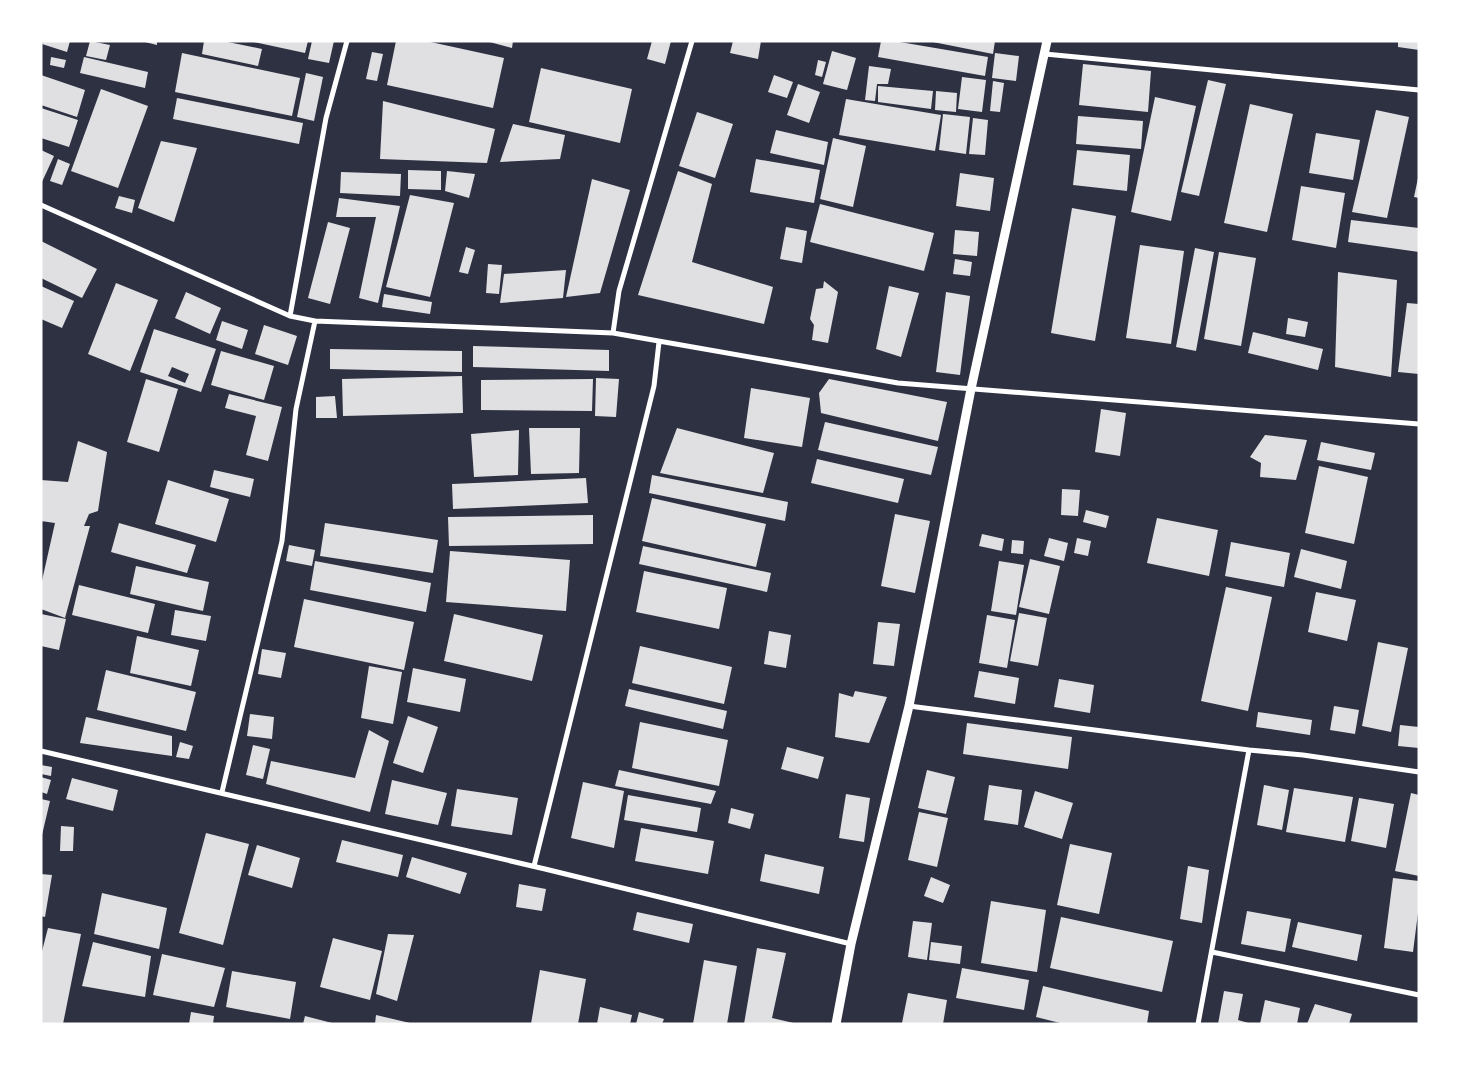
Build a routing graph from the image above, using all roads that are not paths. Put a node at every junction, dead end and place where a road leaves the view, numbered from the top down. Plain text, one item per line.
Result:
1 (347, 41) edge
2 (692, 41) edge
3 (1047, 41) edge
4 (1045, 54) junction
5 (1419, 90) edge
6 (41, 205) edge
7 (290, 316) junction
8 (315, 321) junction
9 (613, 333) junction
10 (659, 342) junction
11 (971, 389) junction
12 (1419, 424) edge
13 (908, 706) junction
14 (1249, 750) junction
15 (41, 751) edge
16 (1419, 772) edge
17 (222, 792) junction
18 (534, 866) junction
19 (851, 944) junction
20 (1212, 952) junction
21 (1419, 995) edge
22 (836, 1024) edge
23 (1198, 1024) edge

1 - 7 street
2 - 9 street
3 - 4 street
4 - 5 street
4 - 11 street
6 - 7 street
7 - 8 street
8 - 9 street
8 - 17 street
9 - 10 street
10 - 11 street
10 - 18 street
11 - 12 street
11 - 13 street
13 - 14 street
13 - 19 street
14 - 16 street
14 - 20 street
15 - 17 street
17 - 18 street
18 - 19 street
19 - 22 street
20 - 21 street
20 - 23 street

